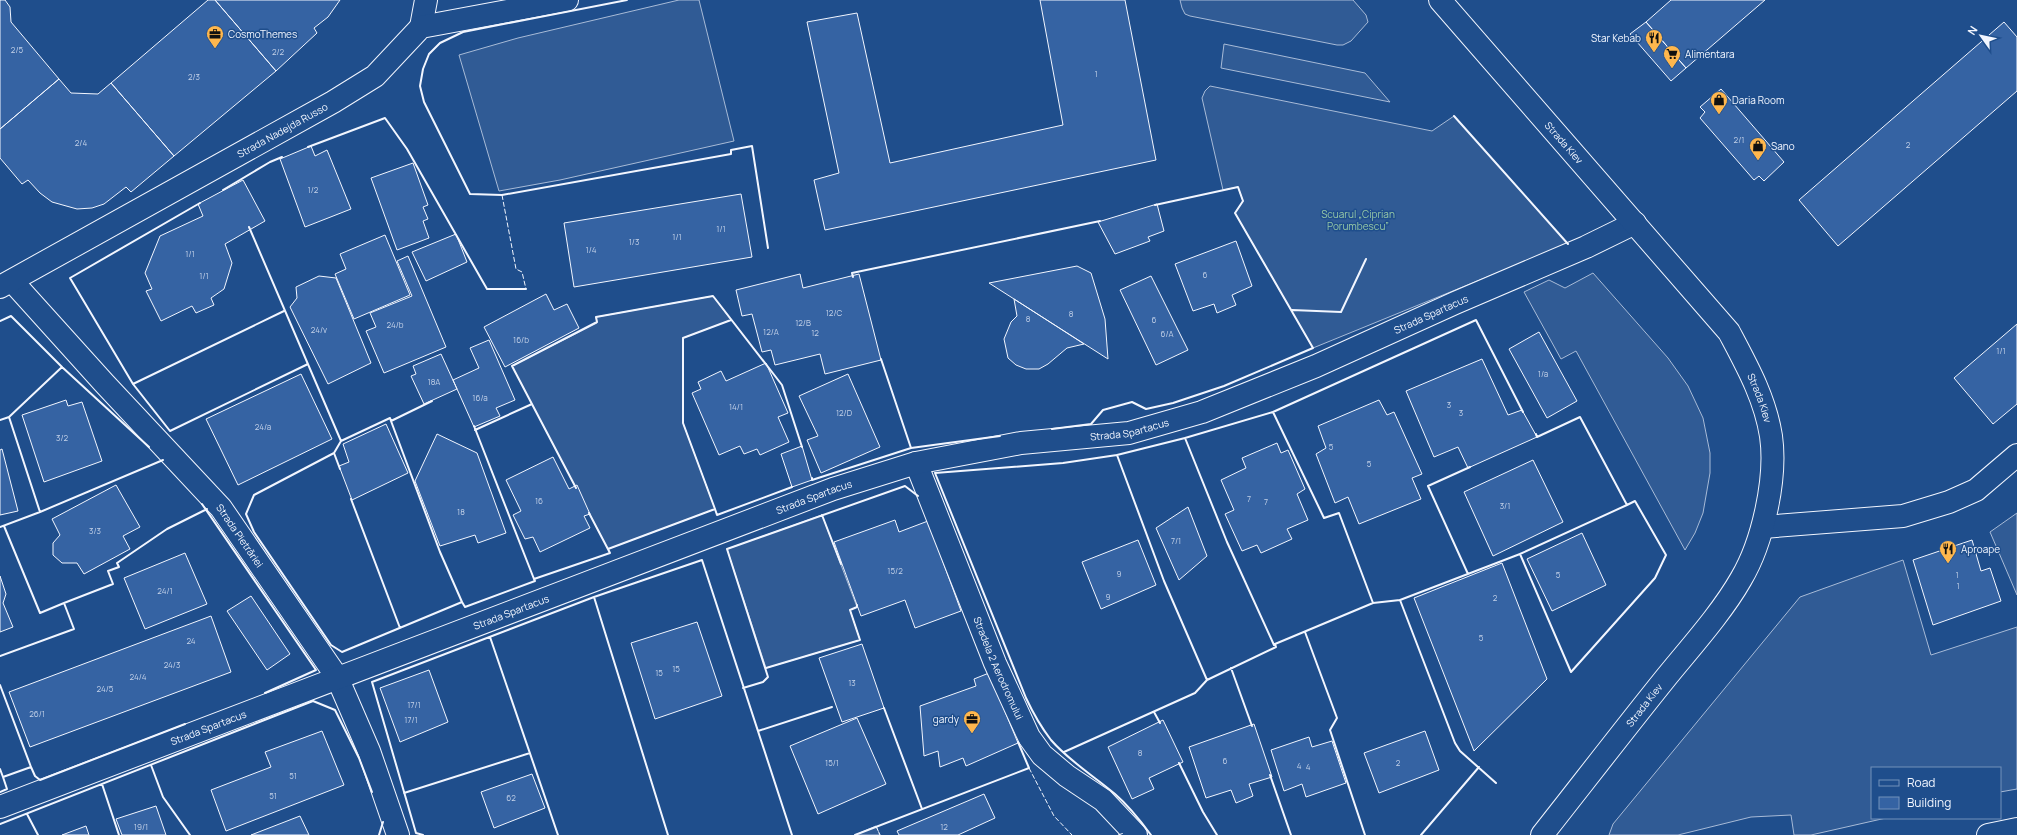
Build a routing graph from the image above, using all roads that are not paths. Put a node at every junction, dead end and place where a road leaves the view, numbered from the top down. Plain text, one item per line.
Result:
1 (426, 0) edge
2 (567, 0) edge
3 (1440, 0) edge
4 (421, 26) junction
5 (1635, 223) junction
6 (6, 284) edge
7 (2017, 455) edge
8 (916, 463) junction
9 (1763, 527) junction
10 (337, 677) junction
11 (0, 807) edge
12 (2017, 829) edge
13 (398, 835) edge
14 (1136, 835) edge
15 (1542, 835) edge
16 (1988, 835) edge

1 - 4 street
2 - 4 street
3 - 5 street, Strada Kiev
4 - 6 street, Strada Nadejda Russo
5 - 8 street, Strada Spartacus
5 - 9 street, Strada Kiev
6 - 10 street, Strada Pietrăriei
7 - 9 street
8 - 10 street, Strada Spartacus
8 - 14 street, Stradela 2 Aerodromului
9 - 15 street, Strada Kiev
10 - 11 street, Strada Spartacus
10 - 13 street, Strada Pietrăriei
12 - 16 street

